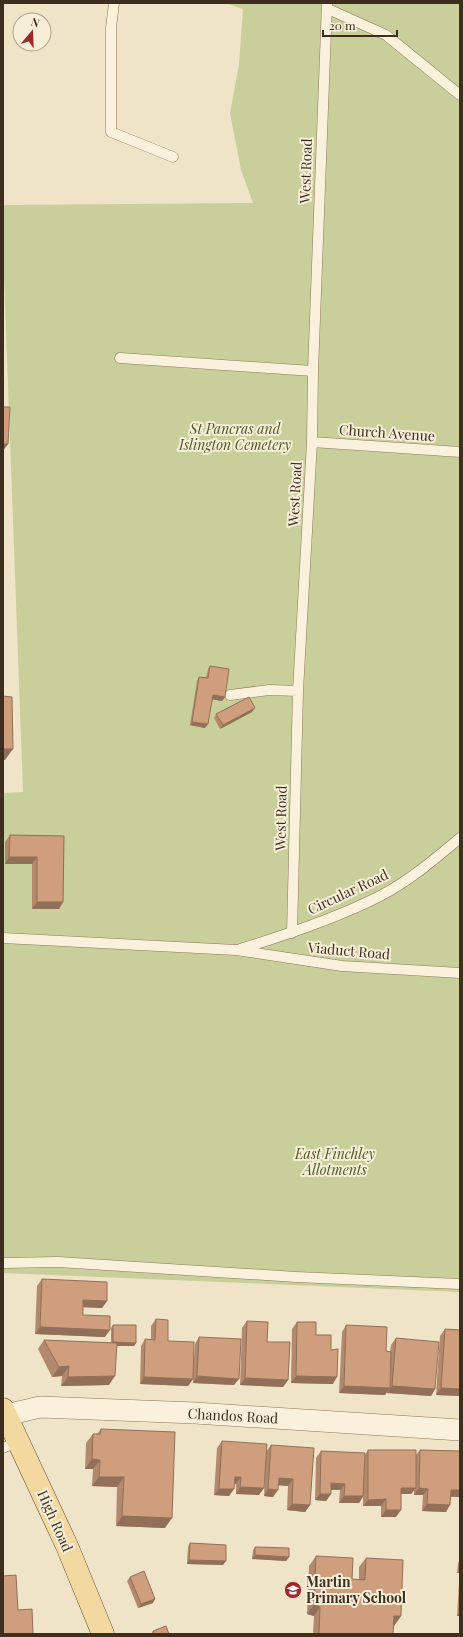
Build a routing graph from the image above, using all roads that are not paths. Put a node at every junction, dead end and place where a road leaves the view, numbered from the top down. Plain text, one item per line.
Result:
1 (114, 3) edge
2 (327, 6) edge
3 (460, 95) edge
4 (173, 157) dead end
5 (120, 358) dead end
6 (313, 370) junction
7 (312, 442) junction
8 (460, 452) edge
9 (298, 691) junction
10 (230, 695) dead end
11 (460, 838) edge
12 (292, 933) junction
13 (3, 938) edge
14 (236, 950) junction
15 (460, 973) edge
16 (3, 1263) edge
17 (460, 1284) edge
18 (4, 1412) edge
19 (460, 1430) edge
20 (11, 1444) edge
21 (104, 1634) edge

1 - 4 lane
2 - 3 lane
2 - 6 lane, West Road
5 - 6 lane
6 - 7 lane, West Road
7 - 8 lane, Church Avenue
7 - 9 lane, West Road
9 - 10 lane
9 - 12 lane, West Road
11 - 12 lane, Circular Road
12 - 14 lane, Circular Road
13 - 14 lane
14 - 15 lane, Viaduct Road
16 - 17 lane
18 - 19 street, Chandos Road
18 - 20 main road, High Road
20 - 21 main road, High Road

